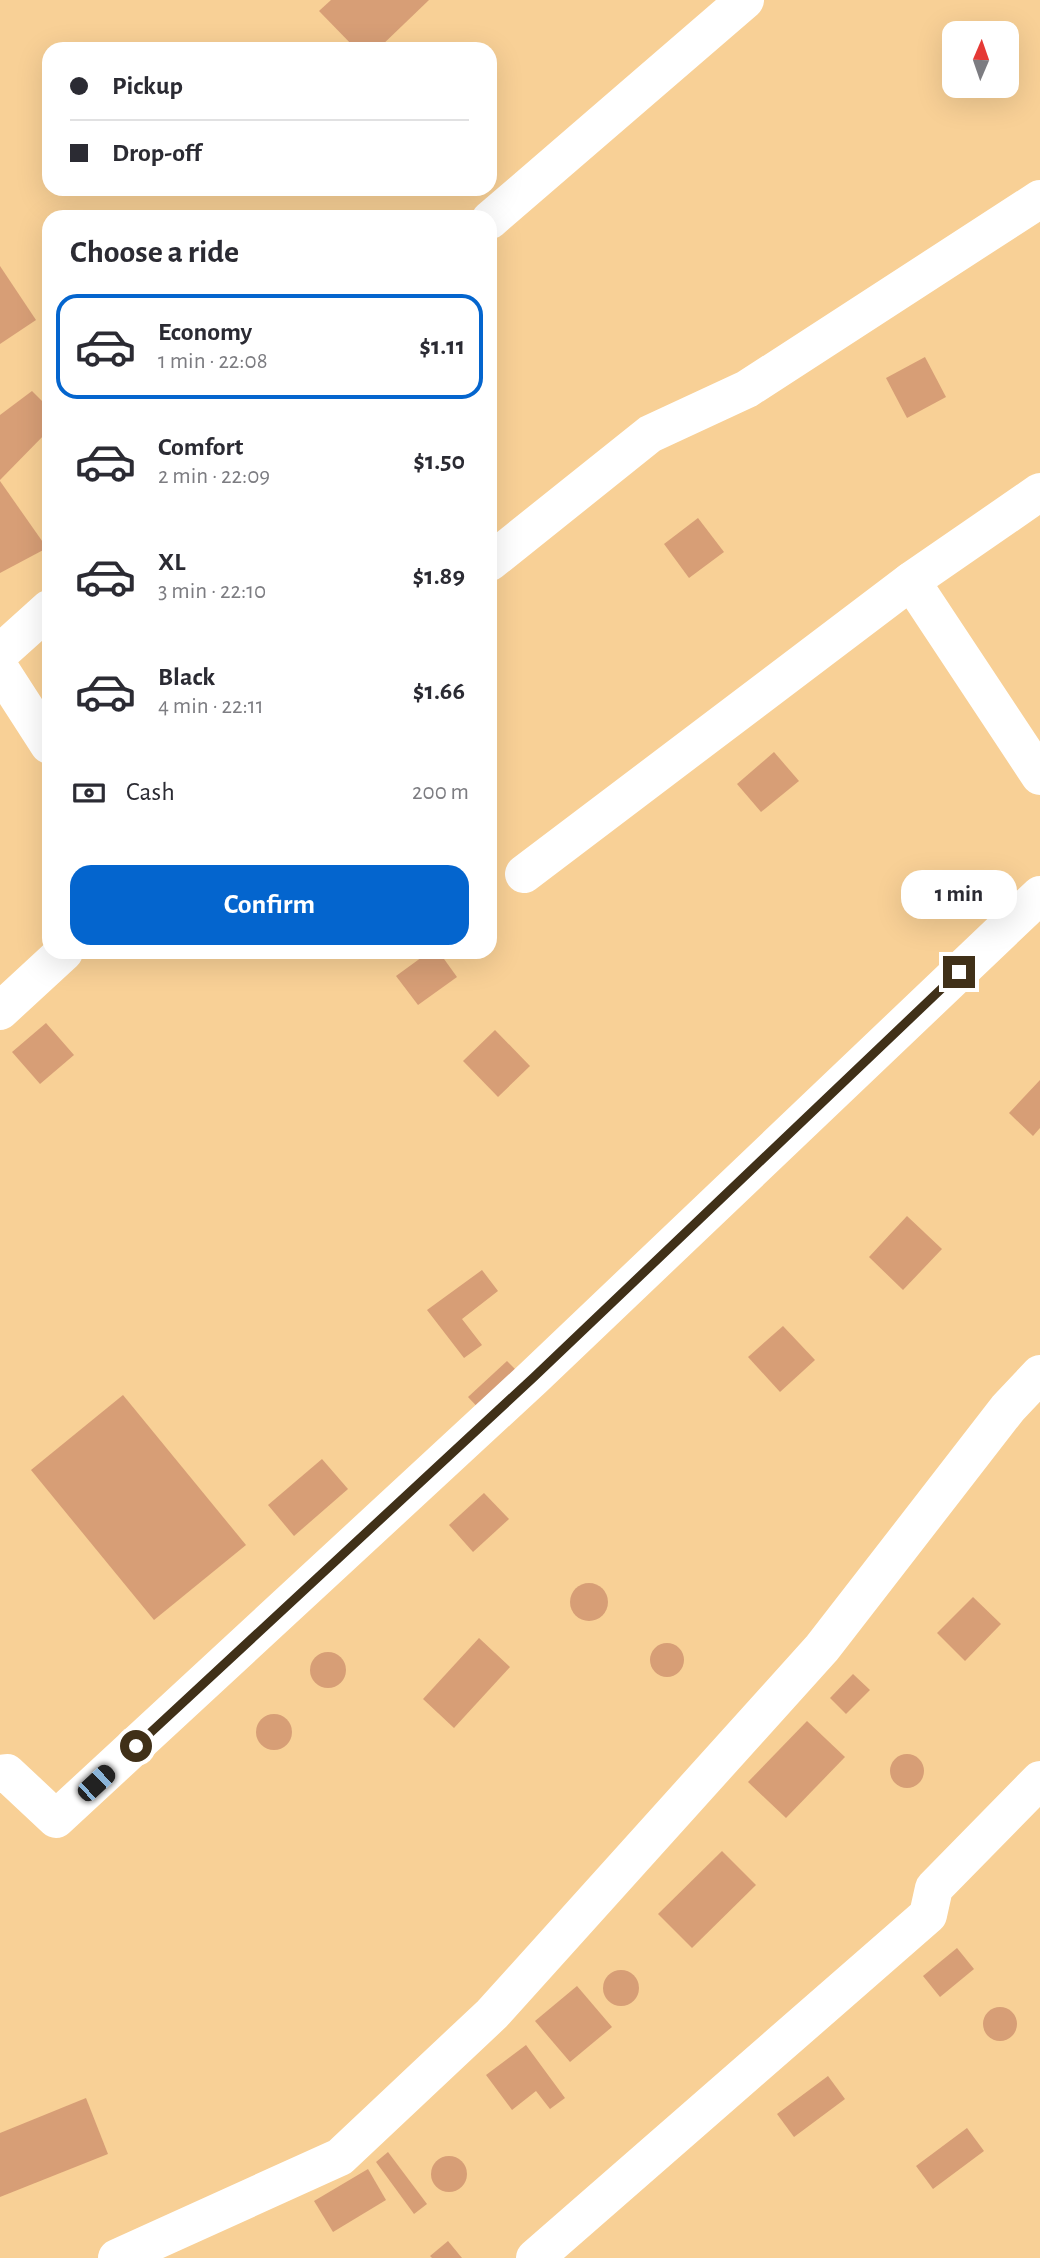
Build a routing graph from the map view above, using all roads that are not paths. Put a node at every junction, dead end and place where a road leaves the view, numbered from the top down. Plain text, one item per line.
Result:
1 (746, 0) edge
2 (1040, 198) edge
3 (497, 214) edge
4 (1040, 492) edge
5 (497, 556) edge
6 (911, 581) junction
7 (42, 615) edge
8 (0, 653) edge
9 (0, 669) edge
10 (42, 734) edge
11 (1040, 776) edge
12 (524, 874) dead end
13 (1040, 895) edge
14 (56, 959) edge
15 (0, 1011) edge
16 (1040, 1374) edge
17 (0, 1774) edge
18 (1040, 1780) edge
19 (117, 2258) edge
20 (534, 2258) edge

1 - 3 street
2 - 5 street
4 - 6 street
6 - 11 street
6 - 12 street
7 - 8 street
9 - 10 street
13 - 17 street
14 - 15 street
16 - 19 street
18 - 20 street

